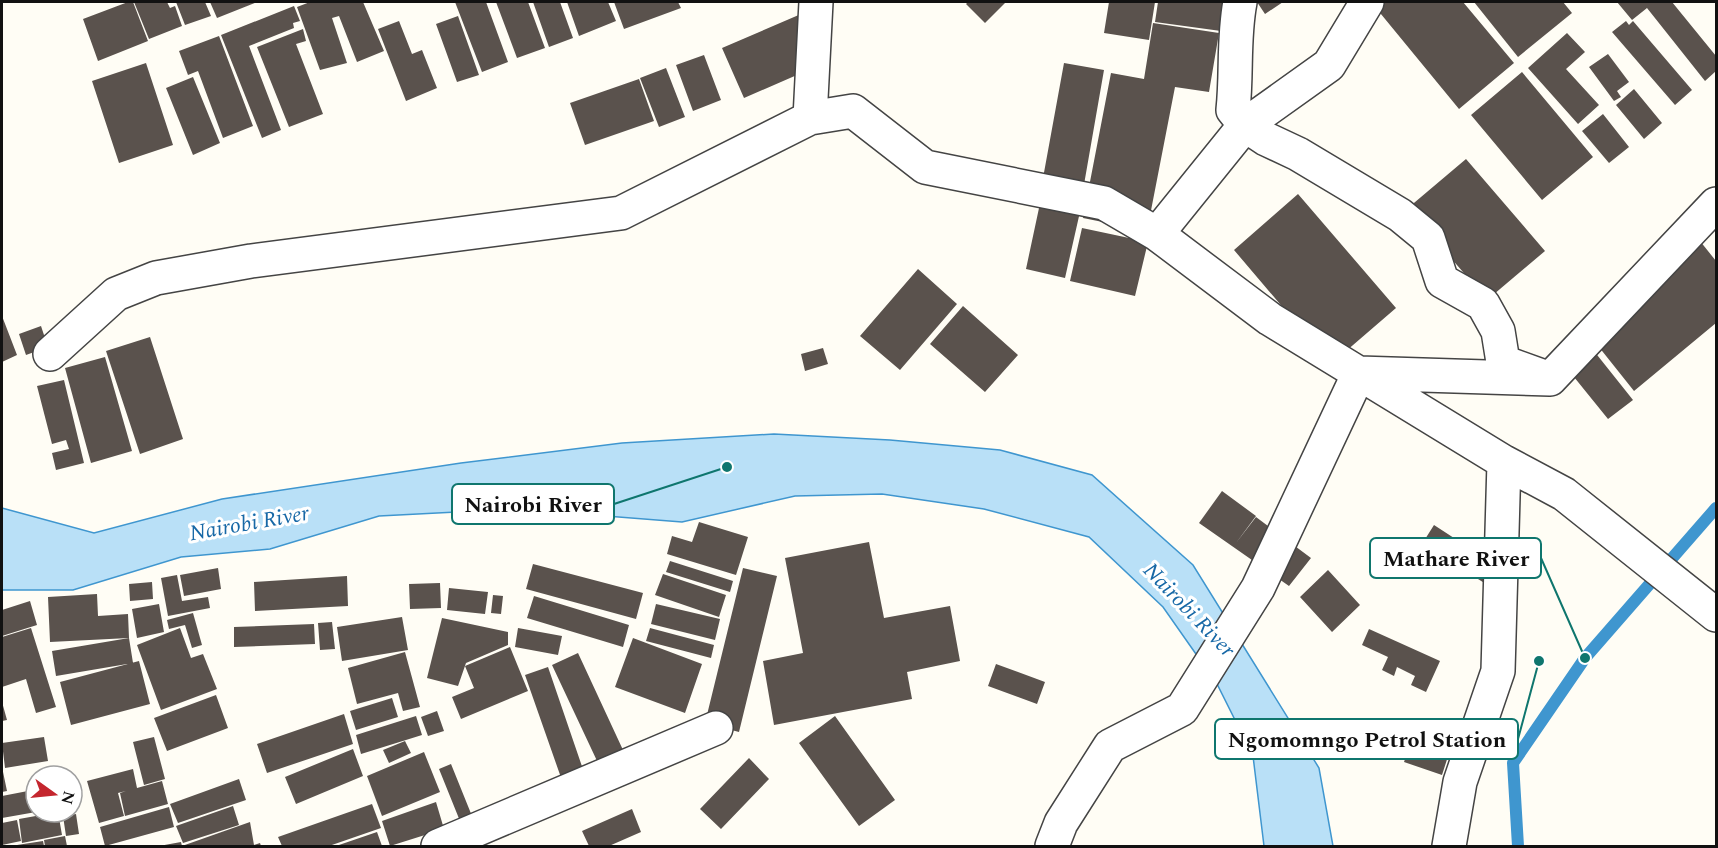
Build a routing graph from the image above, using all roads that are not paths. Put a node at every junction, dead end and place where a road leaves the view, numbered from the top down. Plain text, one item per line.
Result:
1 (816, 2) edge
2 (1240, 2) edge
3 (1367, 2) edge
4 (810, 118) junction
5 (1245, 125) junction
6 (1716, 204) edge
7 (1157, 234) junction
8 (50, 354) dead end
9 (1359, 373) junction
10 (1550, 379) junction
11 (1504, 462) junction
12 (1716, 615) edge
13 (716, 728) dead end
14 (1062, 839) edge
15 (438, 846) edge
16 (1449, 846) edge

1 - 4 street
2 - 5 street
3 - 5 street
4 - 7 street
4 - 8 street
5 - 7 street
5 - 10 street
6 - 10 street
7 - 9 street
9 - 10 street
9 - 11 street
9 - 14 street
11 - 12 street
11 - 16 street
13 - 15 street

